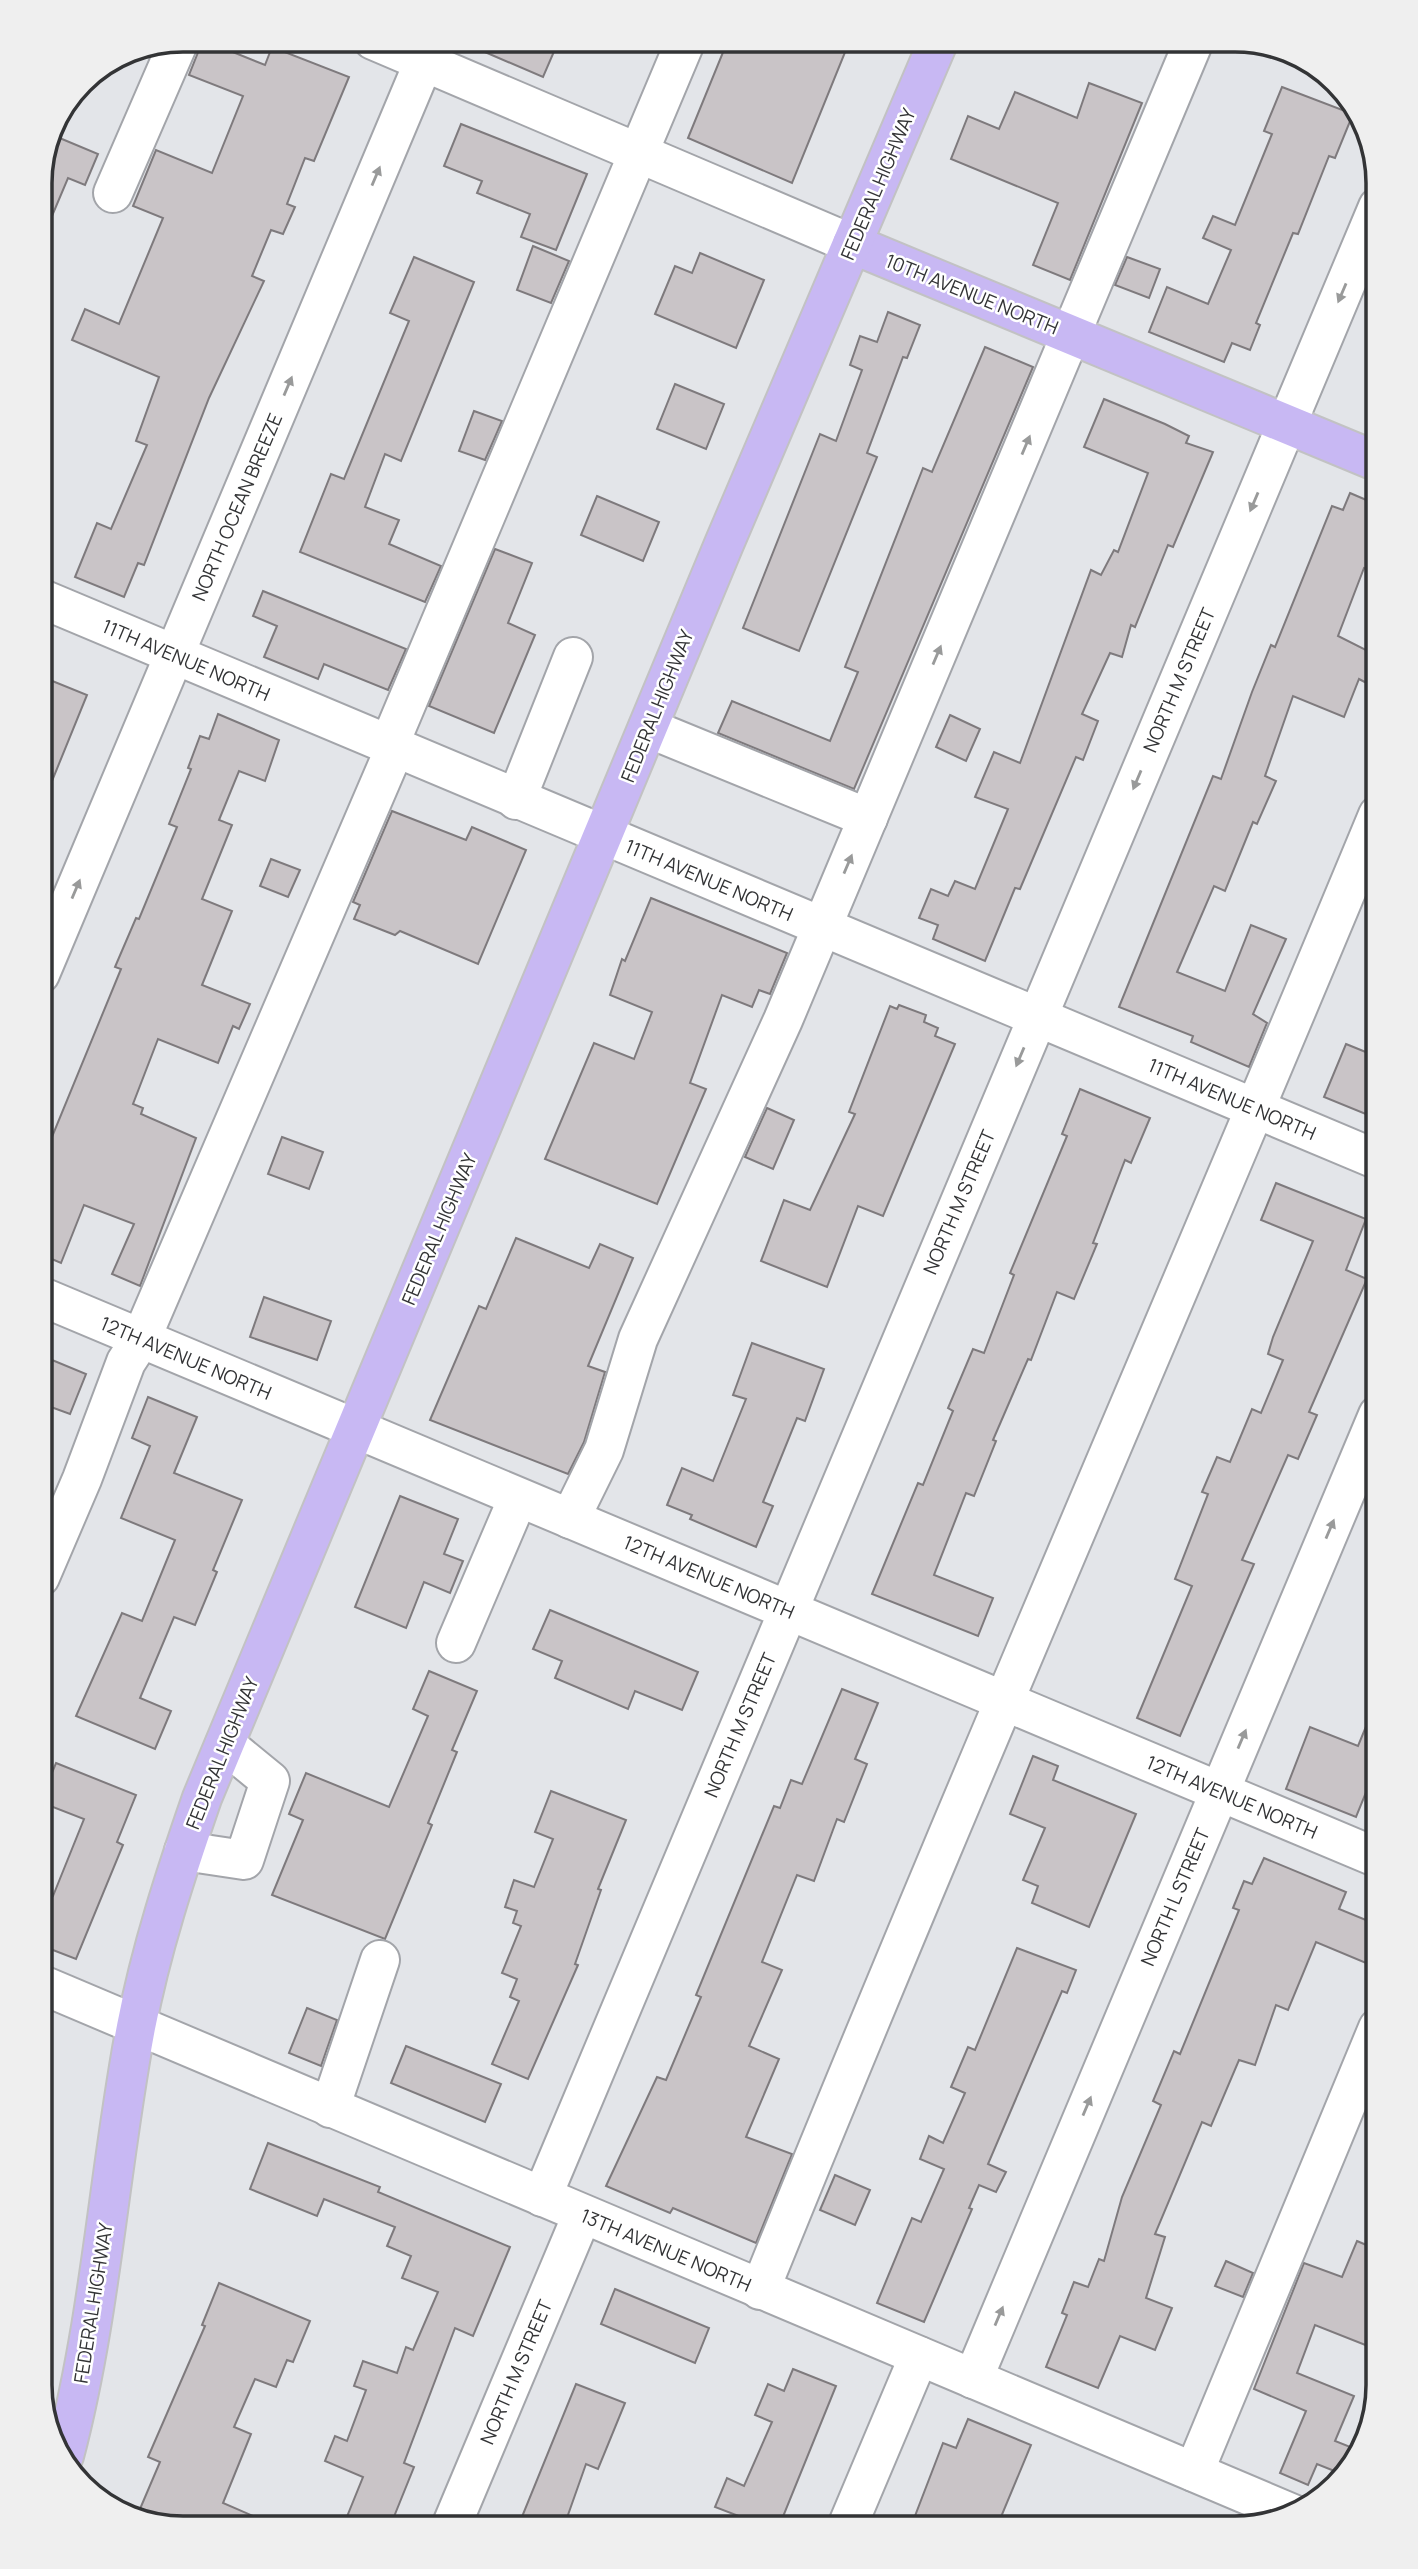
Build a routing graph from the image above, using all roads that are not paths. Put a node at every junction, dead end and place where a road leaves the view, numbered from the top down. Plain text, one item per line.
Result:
1 (174, 53) edge
2 (428, 53) edge
3 (433, 53) edge
4 (681, 53) edge
5 (933, 53) edge
6 (1189, 53) edge
7 (639, 153) junction
8 (113, 193) dead end
9 (1366, 236) edge
10 (852, 244) junction
11 (1072, 335) junction
12 (1287, 424) junction
13 (1366, 457) edge
14 (53, 603) edge
15 (175, 654) junction
16 (573, 657) dead end
17 (648, 727) junction
18 (392, 747) junction
19 (516, 800) junction
20 (868, 818) junction
21 (604, 837) junction
22 (1366, 844) edge
23 (822, 927) junction
24 (53, 944) edge
25 (1038, 1017) junction
26 (1256, 1109) junction
27 (1366, 1155) edge
28 (52, 1302) edge
29 (141, 1339) junction
30 (355, 1430) junction
31 (1366, 1444) edge
32 (518, 1498) junction
33 (569, 1519) junction
34 (52, 1546) edge
35 (788, 1610) junction
36 (456, 1643) dead end
37 (1004, 1701) junction
38 (225, 1744) junction
39 (1220, 1792) junction
40 (184, 1851) junction
41 (1366, 1853) edge
42 (380, 1960) dead end
43 (52, 1989) edge
44 (136, 2026) junction
45 (1366, 2057) edge
46 (330, 2108) junction
47 (542, 2197) junction
48 (582, 2214) junction
49 (760, 2290) junction
50 (919, 2356) junction
51 (972, 2379) junction
52 (67, 2444) edge
53 (1194, 2472) junction
54 (1250, 2513) edge
55 (455, 2516) edge
56 (851, 2516) edge

1 - 8 street
15 -> 2 street, NORTH OCEAN BREEZE
3 - 7 street, 10TH AVENUE NORTH
4 - 7 street
5 - 10 main road, FEDERAL HIGHWAY
6 - 11 street
7 - 10 street, 10TH AVENUE NORTH
7 - 18 street
9 -> 12 street, NORTH M STREET
10 - 11 main road, 10TH AVENUE NORTH
10 - 17 main road, FEDERAL HIGHWAY
11 - 12 main road, 10TH AVENUE NORTH
20 -> 11 street
12 - 13 main road, 10TH AVENUE NORTH
12 -> 25 street, NORTH M STREET
14 - 15 street, 11TH AVENUE NORTH
15 - 18 street, 11TH AVENUE NORTH
24 -> 15 street, NORTH OCEAN BREEZE
16 - 19 street
17 - 20 street
17 - 21 main road, FEDERAL HIGHWAY
18 - 19 street, 11TH AVENUE NORTH
18 - 29 street
19 - 21 street, 11TH AVENUE NORTH
23 -> 20 street
21 - 23 street, 11TH AVENUE NORTH
21 - 30 main road, FEDERAL HIGHWAY
22 - 26 street
23 - 25 street, 11TH AVENUE NORTH
23 - 33 street
25 - 26 street, 11TH AVENUE NORTH
25 -> 35 street, NORTH M STREET
26 - 27 street, 11TH AVENUE NORTH
26 - 37 street
28 - 29 street, 12TH AVENUE NORTH
29 - 30 street, 12TH AVENUE NORTH
29 - 34 street
30 - 32 street, 12TH AVENUE NORTH
30 - 38 main road, FEDERAL HIGHWAY
39 -> 31 street, NORTH L STREET
32 - 33 street, 12TH AVENUE NORTH
32 - 36 street
33 - 35 street, 12TH AVENUE NORTH
35 - 37 street, 12TH AVENUE NORTH
35 - 47 street, NORTH M STREET
37 - 39 street, 12TH AVENUE NORTH
37 - 49 street
38 - 40 main road, FEDERAL HIGHWAY
38 - 40 street
39 - 41 street, 12TH AVENUE NORTH
51 -> 39 street, NORTH L STREET
40 - 44 main road, FEDERAL HIGHWAY
42 - 46 street
43 - 44 street, 13TH AVENUE NORTH
44 - 46 street, 13TH AVENUE NORTH
44 - 52 main road, FEDERAL HIGHWAY
45 - 53 street
46 - 47 street, 13TH AVENUE NORTH
47 - 48 street, 13TH AVENUE NORTH
48 - 49 street, 13TH AVENUE NORTH
48 - 55 street, NORTH M STREET
49 - 50 street, 13TH AVENUE NORTH
50 - 51 street, 13TH AVENUE NORTH
50 - 56 street
51 - 53 street, 13TH AVENUE NORTH
53 - 54 street, 13TH AVENUE NORTH

